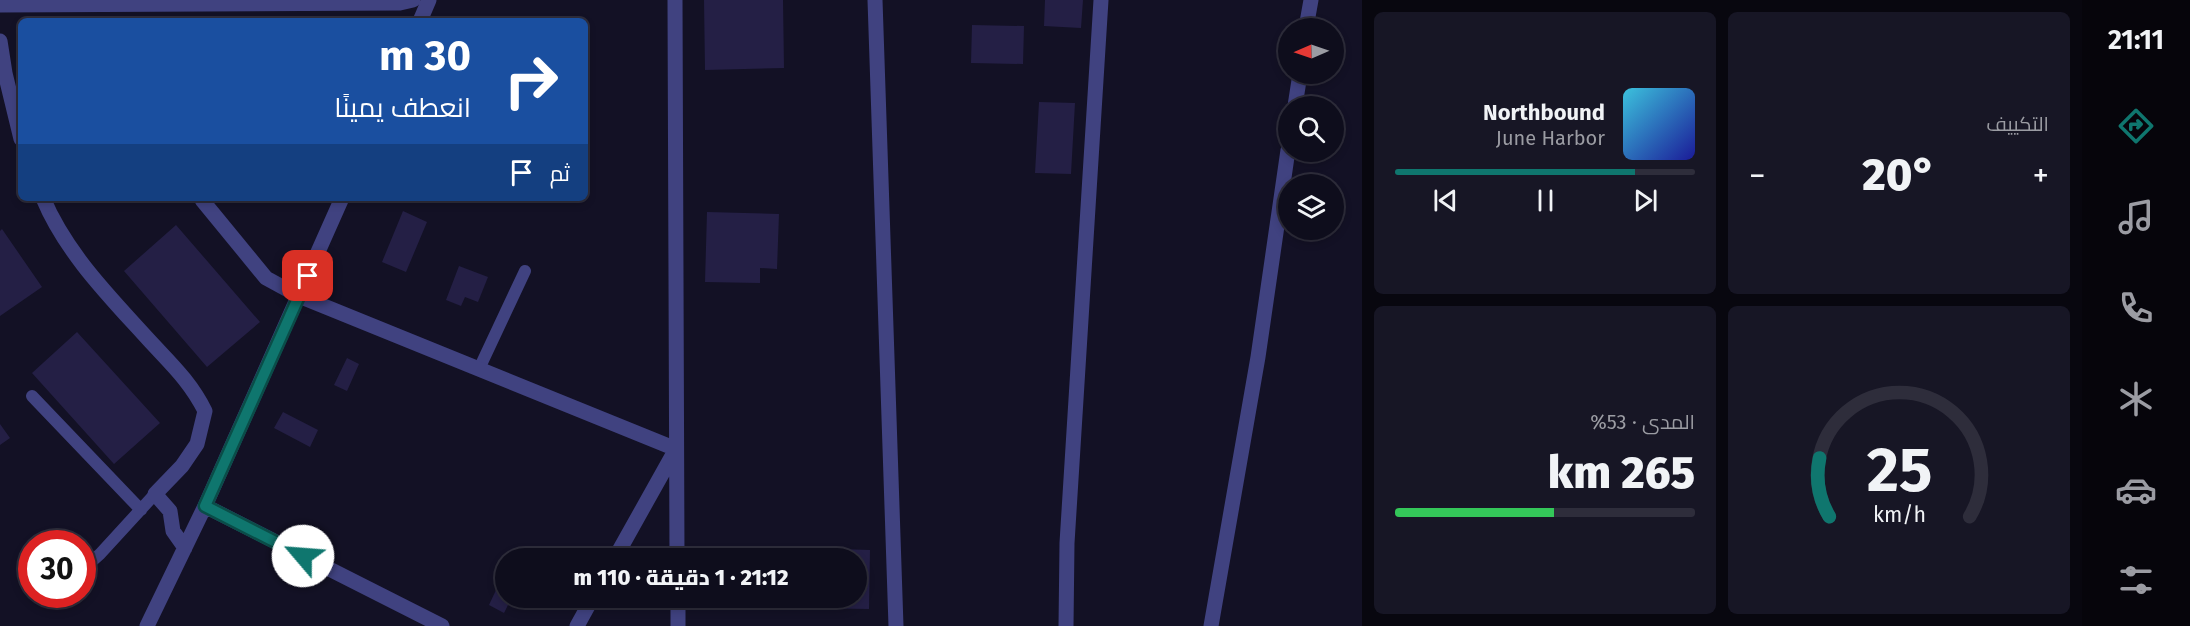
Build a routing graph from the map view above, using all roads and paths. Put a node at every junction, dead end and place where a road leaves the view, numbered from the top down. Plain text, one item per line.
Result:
1 (413, 0) edge
2 (429, 0) edge
3 (675, 0) edge
4 (875, 0) edge
5 (1101, 0) edge
6 (1311, 0) edge
7 (0, 5) edge
8 (421, 18) edge
9 (1308, 18) edge
10 (0, 41) edge
11 (18, 127) edge
12 (1286, 162) edge
13 (44, 201) edge
14 (203, 201) edge
15 (341, 201) edge
16 (525, 271) dead end
17 (299, 296) junction
18 (479, 369) junction
19 (32, 396) dead end
20 (676, 449) junction
21 (155, 495) junction
22 (205, 506) junction
23 (141, 510) junction
24 (185, 548) junction
25 (621, 548) edge
26 (677, 548) edge
27 (96, 558) edge
28 (587, 608) edge
29 (678, 608) edge
30 (147, 626) edge
31 (442, 626) edge
32 (577, 626) edge
33 (678, 626) edge
34 (896, 626) edge
35 (1066, 626) edge
36 (1210, 626) edge

1 - 7 street
2 - 8 street
3 - 20 street
4 - 34 street
5 - 35 street
6 - 9 street
10 - 11 street
12 - 36 street
13 - 21 street
14 - 17 street
15 - 17 street
16 - 18 lane
17 - 18 street
17 - 22 street
18 - 20 street
19 - 23 lane
20 - 25 street
20 - 26 street
21 - 23 lane
21 - 24 street
22 - 24 street
22 - 31 street
23 - 27 lane
24 - 30 street
28 - 32 street
29 - 33 street

